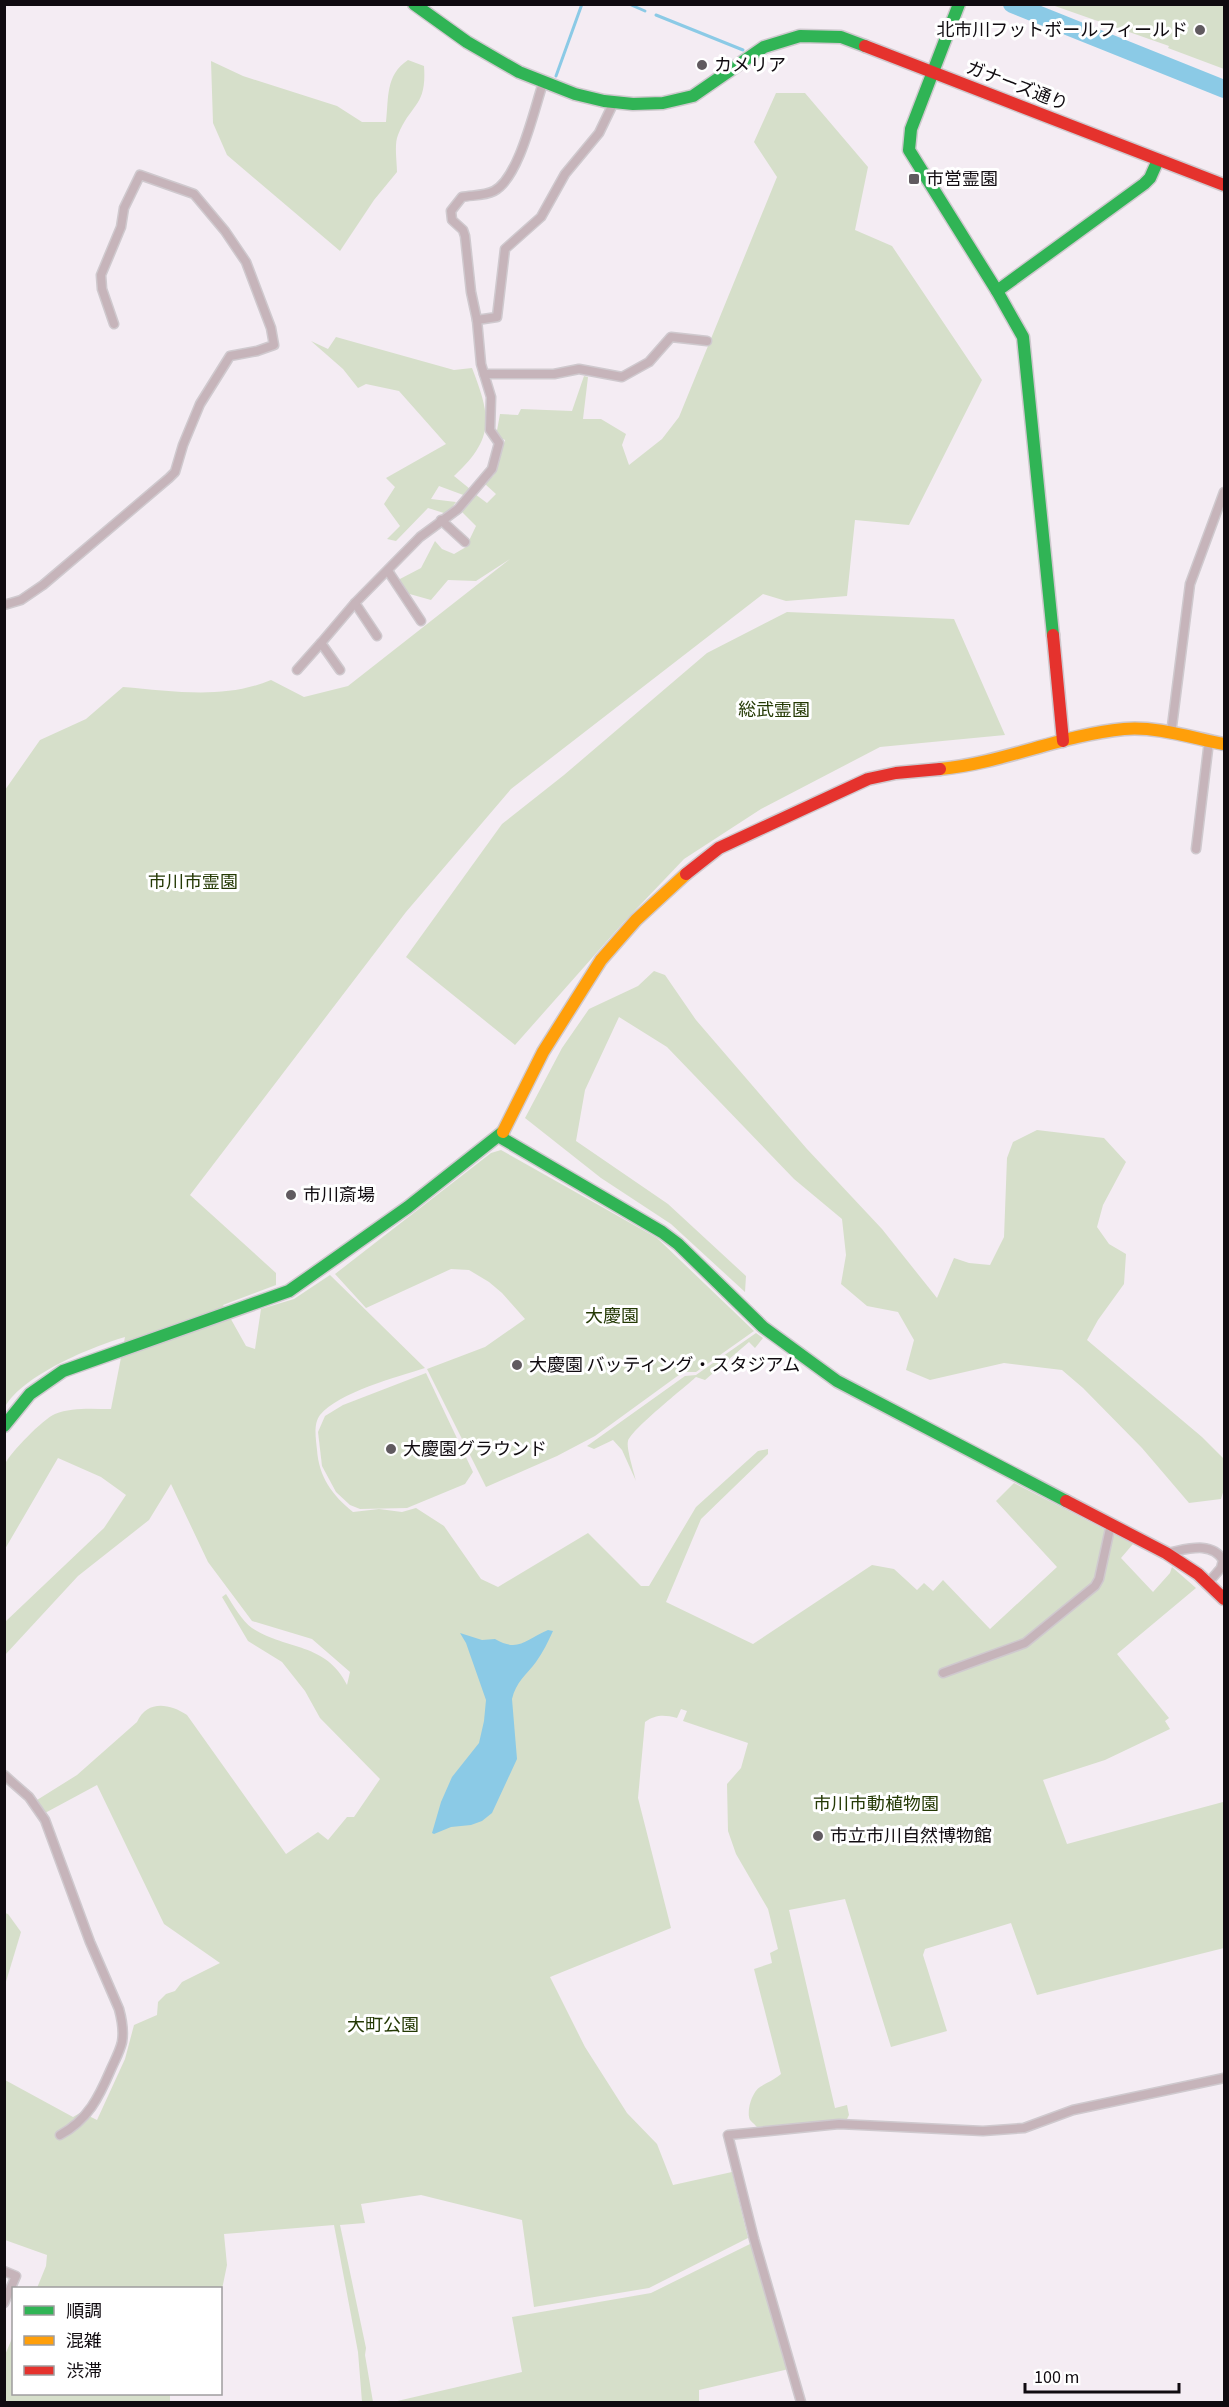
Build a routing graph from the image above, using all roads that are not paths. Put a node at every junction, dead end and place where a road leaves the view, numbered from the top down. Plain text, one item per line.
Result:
1 (414, 4) edge
2 (959, 4) edge
3 (933, 72) junction
4 (543, 83) junction
5 (613, 104) junction
6 (1158, 160) junction
7 (1224, 185) edge
8 (997, 291) junction
9 (477, 320) junction
10 (114, 324) dead end
11 (707, 341) dead end
12 (484, 374) junction
13 (1224, 492) edge
14 (441, 520) junction
15 (465, 542) dead end
16 (388, 571) junction
17 (355, 603) junction
18 (4, 605) edge
19 (421, 621) dead end
20 (377, 636) dead end
21 (321, 643) junction
22 (297, 670) dead end
23 (340, 670) dead end
24 (1171, 734) junction
25 (1063, 741) junction
26 (1209, 741) junction
27 (1224, 744) edge
28 (1196, 849) dead end
29 (500, 1137) junction
30 (4, 1426) edge
31 (1111, 1524) junction
32 (1166, 1553) junction
33 (1208, 1583) junction
34 (1224, 1599) edge
35 (943, 1673) dead end
36 (4, 1775) edge
37 (1224, 2078) edge
38 (60, 2135) dead end
39 (4, 2271) edge
40 (4, 2303) edge
41 (801, 2403) edge

1 - 4 street, ガナーズ通り
2 - 3 street
3 - 5 street, ガナーズ通り
3 - 6 street, ガナーズ通り
3 - 8 street
4 - 5 street, ガナーズ通り
4 - 9 street
5 - 9 street
6 - 7 street, ガナーズ通り
6 - 8 street
8 - 25 street
9 - 12 street
10 - 18 street
11 - 12 street
12 - 14 street
13 - 24 street
14 - 15 street
14 - 16 street
16 - 17 street
16 - 19 street
17 - 20 street
17 - 21 street
21 - 22 street
21 - 23 street
24 - 25 street
24 - 26 street
25 - 29 street
26 - 27 street
26 - 28 street
29 - 30 street
29 - 31 street
31 - 32 street
31 - 35 street
32 - 33 street
32 - 33 street
33 - 34 street
36 - 38 street
37 - 41 street
39 - 40 street

